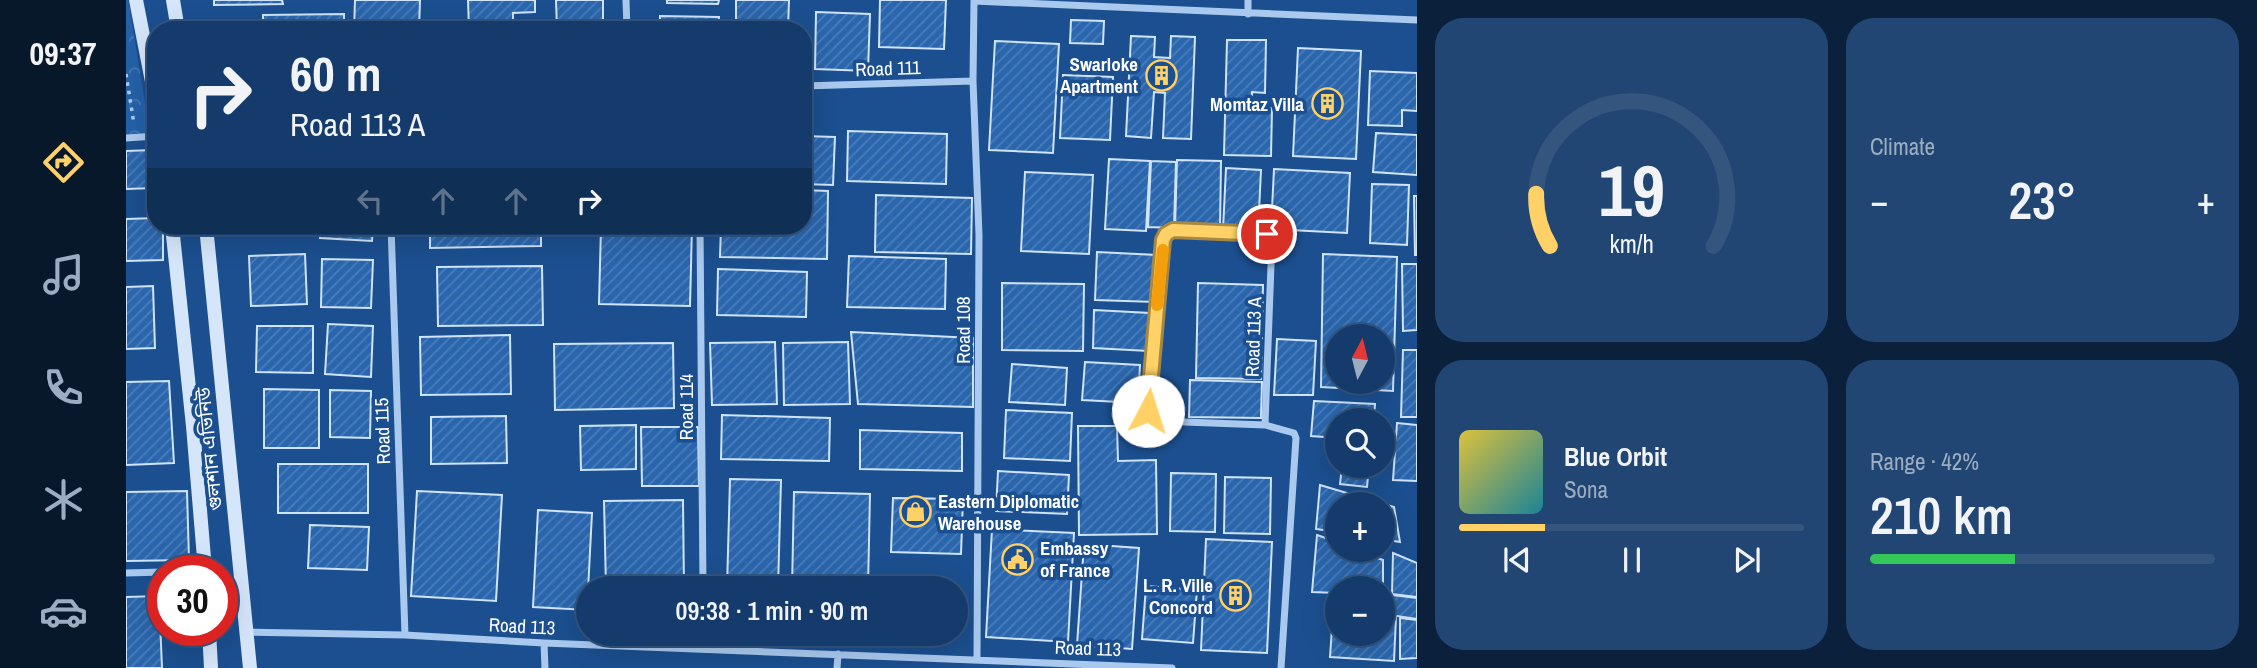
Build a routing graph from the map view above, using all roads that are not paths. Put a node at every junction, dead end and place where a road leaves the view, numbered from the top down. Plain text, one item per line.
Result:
1 (136, 0) edge
2 (173, 0) edge
3 (626, 0) edge
4 (1248, 0) edge
5 (974, 1) edge
6 (1248, 14) junction
7 (1417, 20) edge
8 (176, 21) edge
9 (627, 21) edge
10 (147, 56) edge
11 (973, 81) junction
12 (812, 86) edge
13 (147, 137) edge
14 (126, 138) edge
15 (173, 235) edge
16 (206, 235) edge
17 (391, 235) edge
18 (700, 235) edge
19 (1265, 425) junction
20 (202, 555) edge
21 (147, 572) edge
22 (126, 573) edge
23 (703, 576) edge
24 (247, 632) junction
25 (405, 635) junction
26 (544, 643) junction
27 (210, 646) edge
28 (703, 649) joint
29 (838, 654) junction
30 (977, 660) junction
31 (1122, 667) edge
32 (211, 668) edge
33 (250, 668) edge
34 (545, 668) edge
35 (837, 668) edge
36 (1172, 668) edge
37 (1281, 668) edge

1 - 10 main road
2 - 8 main road
3 - 9 street
4 - 6 street
5 - 6 street
5 - 11 street, Road 108
6 - 7 street
11 - 12 street, Road 111
11 - 30 street, Road 108
13 - 14 street
15 - 20 main road, গুলশান এভিনিউ
16 - 24 main road, গুলশান এভিনিউ
17 - 25 street, Road 115
18 - 23 street, Road 114
19 - 19 street, Road 113 A
19 - 37 street, Road 113 A
21 - 22 street
24 - 25 street, Road 113
24 - 33 main road, গুলশান এভিনিউ
25 - 26 street, Road 113
26 - 28 street, Road 113
26 - 34 street
27 - 32 main road
28 - 29 street, Road 113
29 - 30 street, Road 113
29 - 35 street
30 - 31 street, Road 113
31 - 36 street, Road 113

